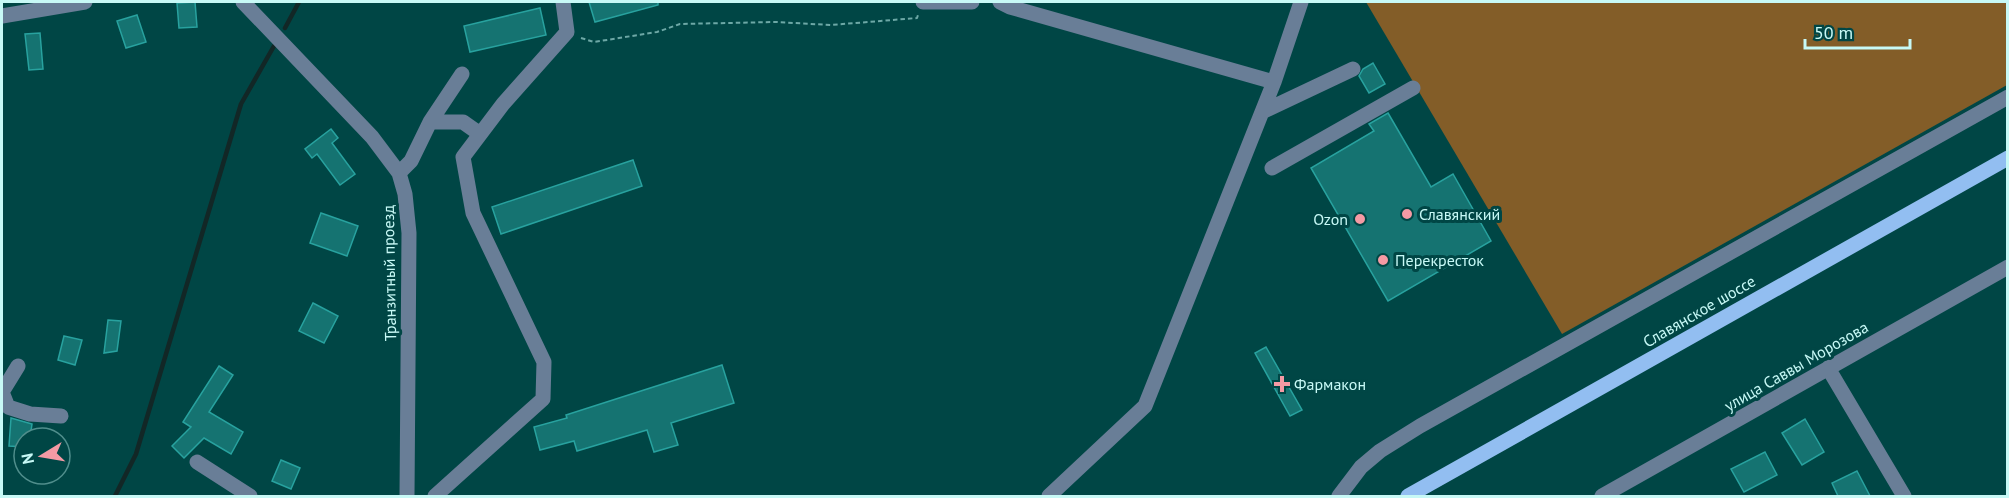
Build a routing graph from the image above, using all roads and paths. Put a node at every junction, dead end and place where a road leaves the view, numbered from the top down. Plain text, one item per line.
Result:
1 (85, 2) edge
2 (243, 2) edge
3 (563, 2) edge
4 (923, 2) edge
5 (972, 2) edge
6 (1000, 2) edge
7 (1301, 2) edge
8 (2, 16) edge
9 (567, 32) junction
10 (1353, 69) dead end
11 (462, 74) dead end
12 (1274, 82) junction
13 (1413, 88) dead end
14 (2007, 98) edge
15 (1262, 112) junction
16 (430, 122) junction
17 (480, 134) junction
18 (2007, 158) edge
19 (1272, 168) dead end
20 (399, 173) junction
21 (2007, 267) edge
22 (18, 366) dead end
23 (1828, 368) junction
24 (2, 392) edge
25 (61, 416) dead end
26 (197, 462) dead end
27 (1611, 494) edge
28 (250, 496) edge
29 (407, 496) edge
30 (435, 496) edge
31 (1049, 496) edge
32 (1339, 496) edge
33 (1408, 496) edge
34 (1904, 496) edge

1 - 8 street
2 - 20 street, Транзитный проезд
3 - 9 street
4 - 5 street
4 - 9 path
6 - 12 street
7 - 12 street
9 - 17 street
10 - 15 street
11 - 16 street
12 - 15 street
13 - 19 street
14 - 32 street
15 - 31 street
16 - 17 street
16 - 20 street
17 - 30 street
18 - 33 main road, Славянское шоссе
20 - 29 street, Транзитный проезд
21 - 23 street, улица Саввы Морозова
22 - 24 street
23 - 27 street, улица Саввы Морозова
23 - 34 street
24 - 25 street
26 - 28 street

